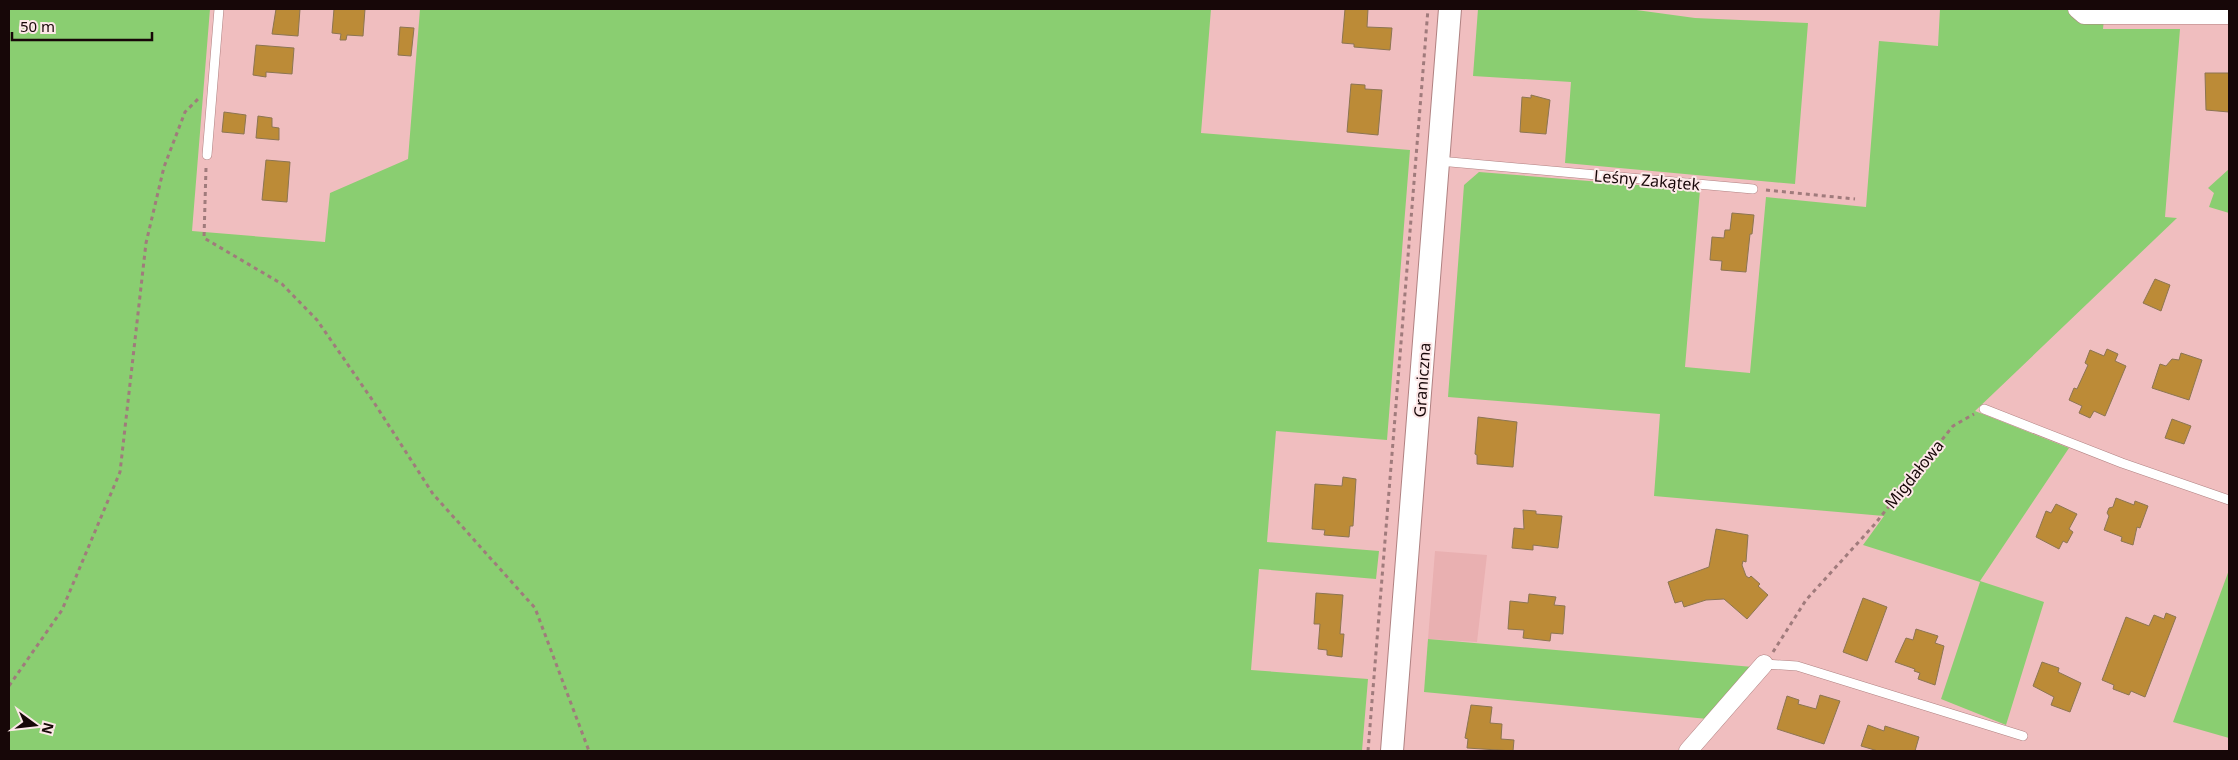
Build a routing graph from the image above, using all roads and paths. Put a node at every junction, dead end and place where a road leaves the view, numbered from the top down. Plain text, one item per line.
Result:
1 (219, 9) edge
2 (1428, 9) edge
3 (1450, 9) edge
4 (2076, 9) edge
5 (2229, 15) edge
6 (212, 86) junction
7 (207, 155) joint
8 (1439, 161) junction
9 (1753, 189) joint
10 (1855, 199) dead end
11 (1984, 409) joint
12 (2229, 500) edge
13 (1764, 664) junction
14 (9, 686) edge
15 (2023, 736) dead end
16 (589, 751) edge
17 (1368, 751) edge
18 (1392, 751) edge
19 (1688, 751) edge

1 - 6 lane
2 - 17 path
3 - 8 street, Graniczna
4 - 5 street
6 - 7 lane
6 - 14 path
7 - 16 path
8 - 9 lane, Leśny Zakątek
8 - 18 street, Graniczna
9 - 10 path
11 - 12 lane
11 - 13 path, Migdałowa
13 - 15 lane
13 - 19 street

